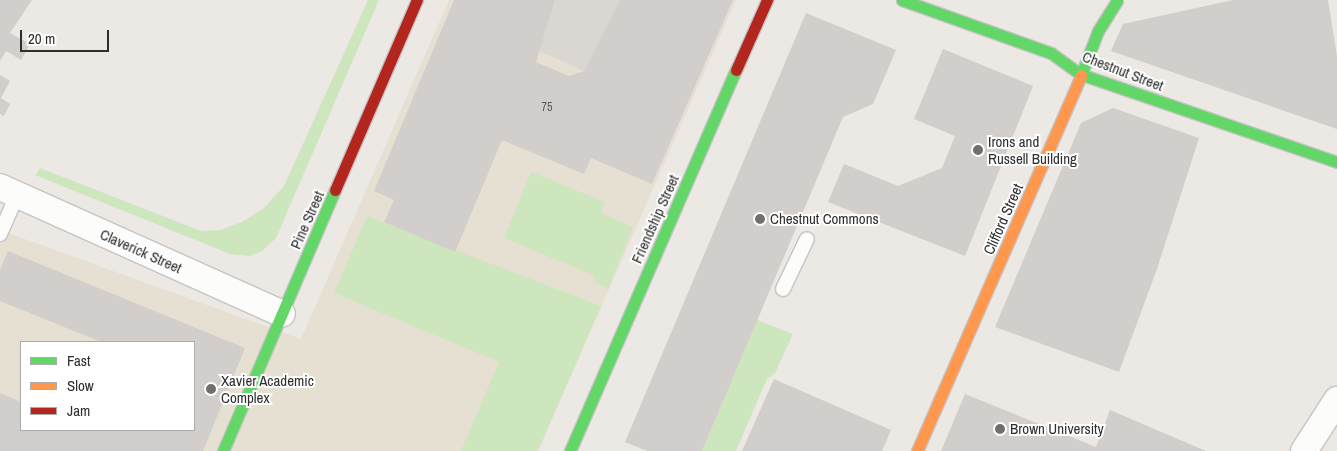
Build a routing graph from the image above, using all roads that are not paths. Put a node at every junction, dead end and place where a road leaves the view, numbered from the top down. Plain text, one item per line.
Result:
1 (417, 0) edge
2 (767, 0) edge
3 (902, 0) edge
4 (1117, 0) edge
5 (1080, 74) junction
6 (1337, 162) edge
7 (8, 191) edge
8 (0, 234) edge
9 (807, 239) dead end
10 (784, 289) dead end
11 (282, 314) junction
12 (1337, 400) edge
13 (223, 451) edge
14 (570, 451) edge
15 (917, 451) edge
16 (1304, 451) edge

1 - 11 street, Pine Street
2 - 14 street, Friendship Street
3 - 5 street, Chestnut Street
4 - 5 street, Clifford Street
5 - 6 street, Chestnut Street
5 - 15 street, Clifford Street
7 - 8 lane
7 - 11 street, Claverick Street
9 - 10 lane
11 - 13 street, Pine Street
12 - 16 street

